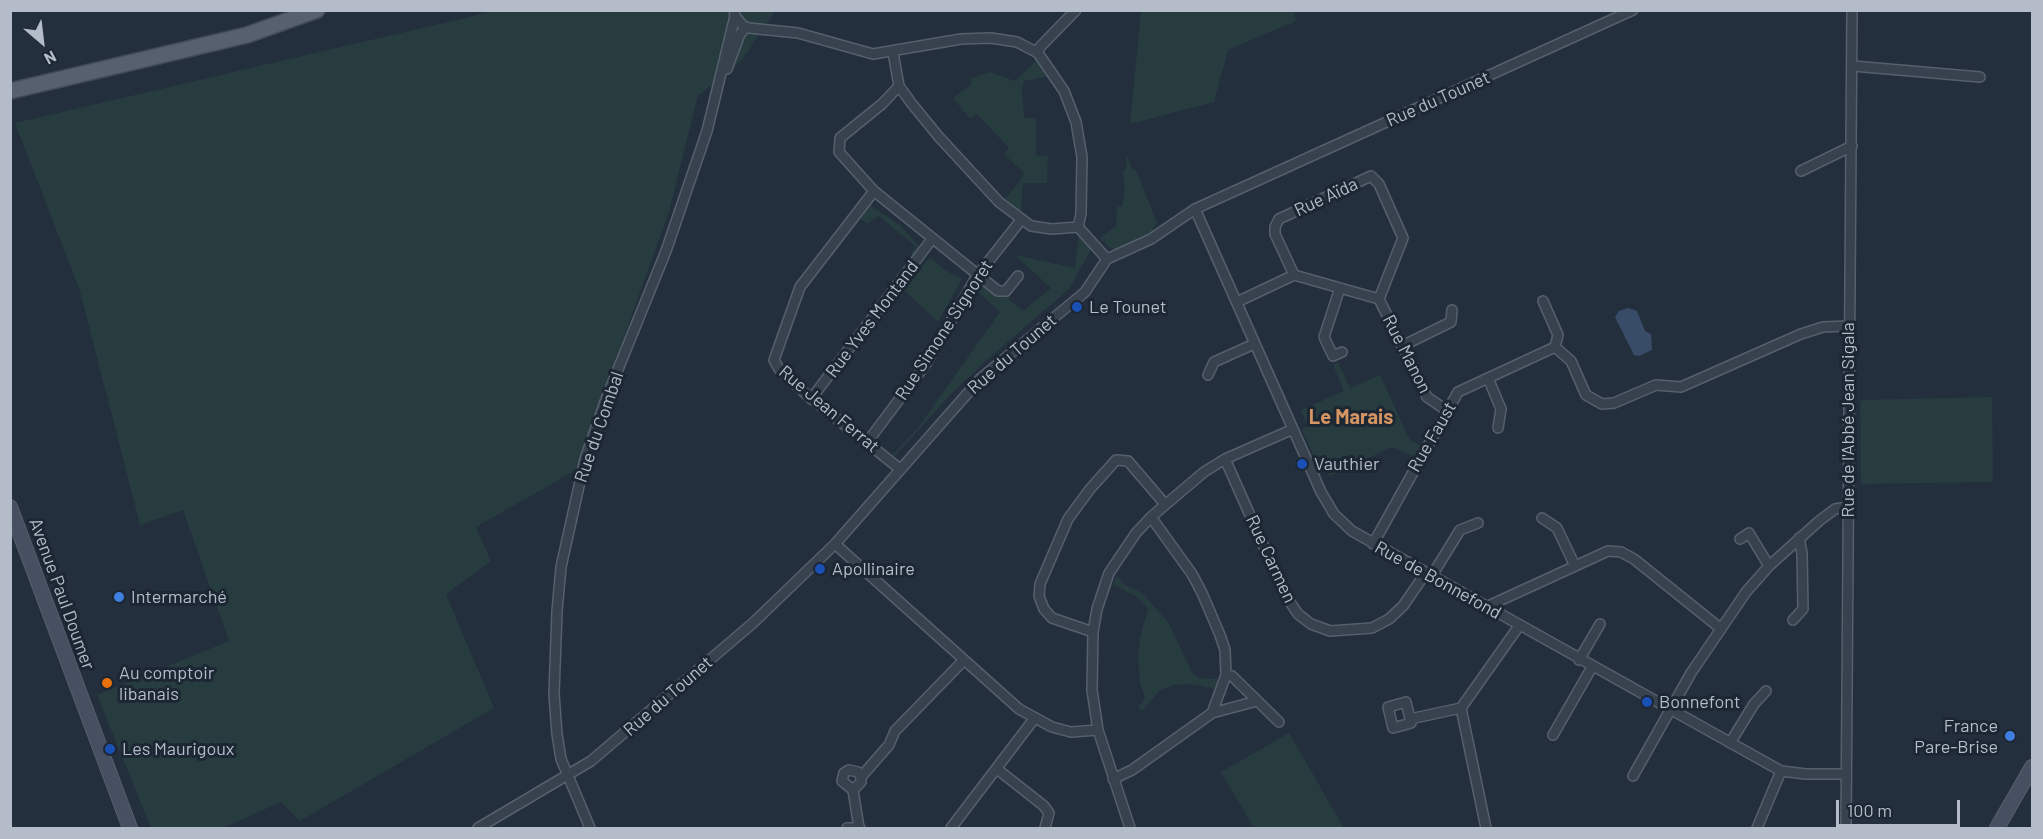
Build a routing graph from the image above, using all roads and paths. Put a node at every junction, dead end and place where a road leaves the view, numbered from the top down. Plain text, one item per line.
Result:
1 (317, 10) edge
2 (1076, 10) edge
3 (1633, 10) edge
4 (1852, 10) edge
5 (735, 13) edge
6 (746, 27) junction
7 (892, 52) junction
8 (1038, 53) junction
9 (1853, 66) junction
10 (1980, 77) dead end
11 (899, 86) junction
12 (10, 91) edge
13 (718, 91) junction
14 (1852, 146) junction
15 (1801, 171) dead end
16 (874, 191) junction
17 (1195, 209) junction
18 (1021, 220) junction
19 (1078, 226) junction
20 (932, 239) junction
21 (1107, 259) junction
22 (1294, 274) junction
23 (977, 276) junction
24 (1018, 276) dead end
25 (1340, 288) junction
26 (1379, 299) junction
27 (1543, 301) dead end
28 (1237, 302) junction
29 (1452, 310) dead end
30 (1848, 326) junction
31 (1254, 344) junction
32 (1402, 345) junction
33 (1555, 347) junction
34 (1342, 352) dead end
35 (1208, 375) dead end
36 (1488, 378) junction
37 (811, 399) junction
38 (1446, 411) junction
39 (1498, 428) dead end
40 (1292, 430) junction
41 (868, 441) junction
42 (1225, 459) junction
43 (900, 469) junction
44 (1164, 503) junction
45 (10, 507) edge
46 (1848, 507) junction
47 (1151, 517) junction
48 (1542, 518) dead end
49 (1478, 523) dead end
50 (1740, 538) dead end
51 (1799, 538) junction
52 (835, 544) junction
53 (1373, 544) junction
54 (1575, 566) junction
55 (1769, 566) junction
56 (1428, 575) junction
57 (1486, 607) junction
58 (1793, 620) dead end
59 (1600, 624) dead end
60 (1519, 626) junction
61 (1720, 628) junction
62 (1093, 632) junction
63 (964, 660) junction
64 (1579, 660) junction
65 (1592, 667) junction
66 (1226, 675) junction
67 (1766, 691) dead end
68 (1257, 701) junction
69 (1461, 708) junction
70 (1669, 710) junction
71 (1212, 713) junction
72 (1034, 719) junction
73 (1410, 719) dead end
74 (1279, 722) dead end
75 (1098, 730) junction
76 (1553, 735) dead end
77 (1730, 743) junction
78 (2032, 766) edge
79 (997, 769) junction
80 (1781, 771) junction
81 (1846, 774) junction
82 (568, 776) junction
83 (1633, 776) dead end
84 (861, 777) junction
85 (1113, 779) junction
86 (853, 789) junction
87 (130, 828) edge
88 (478, 828) edge
89 (590, 828) edge
90 (847, 828) edge
91 (860, 828) edge
92 (951, 828) edge
93 (1045, 828) edge
94 (1130, 828) edge
95 (1486, 828) edge
96 (1757, 828) edge
97 (1846, 828) edge
98 (1996, 828) edge

1 - 12 main road
2 - 8 street
3 - 17 street, Rue du Tounet
4 - 9 street, Rue de l'Abbé Jean Sigala
5 - 6 street
5 - 13 street, Rue du Combal
6 - 7 street
6 - 13 street, Rue du Combal
7 - 8 street
7 - 11 street
8 - 19 street
9 - 10 street
9 - 14 street, Rue de l'Abbé Jean Sigala
11 - 16 street
11 - 18 street
13 - 82 street, Rue du Combal
14 - 15 street
14 - 30 street, Rue de l'Abbé Jean Sigala
16 - 20 street
16 - 37 street, Rue Jean Ferrat
17 - 21 street, Rue du Tounet
17 - 28 street, Rue de Bonnefond
18 - 19 street
18 - 23 street, Rue Simone Signoret
19 - 21 street
20 - 23 street
20 - 37 street, Rue Yves Montand
21 - 43 street, Rue du Tounet
22 - 25 street, Rue Manon
22 - 26 street, Rue Aïda
22 - 28 street
23 - 24 street
23 - 41 street, Rue Simone Signoret
25 - 26 street, Rue Manon
25 - 34 street
26 - 32 street, Rue Manon
27 - 33 street
28 - 31 street, Rue de Bonnefond
29 - 32 street
30 - 33 street
30 - 46 street, Rue de l'Abbé Jean Sigala
31 - 35 street
31 - 40 street, Rue de Bonnefond
32 - 38 street, Rue Manon
33 - 36 street, Rue Faust
36 - 38 street, Rue Faust
36 - 39 street
37 - 41 street, Rue Jean Ferrat
38 - 53 street, Rue Faust
40 - 42 street
40 - 53 street, Rue de Bonnefond
41 - 43 street, Rue Jean Ferrat
42 - 44 street
42 - 56 street, Rue Carmen
43 - 52 street, Rue du Tounet
44 - 47 street
44 - 62 street
45 - 87 main road, Avenue Paul Doumer
46 - 51 street
46 - 81 street, Rue de l'Abbé Jean Sigala
47 - 62 street
47 - 66 street
48 - 54 street
49 - 56 street, Rue Carmen
50 - 55 street
51 - 55 street
51 - 58 street
52 - 63 street
52 - 82 street, Rue du Tounet
53 - 56 street, Rue de Bonnefond
54 - 57 street
54 - 61 street
55 - 61 street
56 - 57 street, Rue de Bonnefond
57 - 60 street, Rue de Bonnefond
59 - 64 street
60 - 64 street, Rue de Bonnefond
60 - 69 street
61 - 70 street
62 - 75 street
63 - 72 street
63 - 84 street
64 - 65 street, Rue de Bonnefond
65 - 70 street, Rue de Bonnefond
65 - 76 street
66 - 68 street
66 - 71 street
67 - 77 street
68 - 71 street
68 - 74 street
69 - 73 street
69 - 95 street
70 - 77 street, Rue de Bonnefond
70 - 83 street
71 - 85 street
72 - 75 street
72 - 79 street
75 - 85 street
77 - 80 street, Rue de Bonnefond
78 - 98 main road
79 - 92 street
79 - 93 street
80 - 81 street, Rue de Bonnefond
80 - 96 street
81 - 97 street, Rue de l'Abbé Jean Sigala
82 - 88 street, Rue du Tounet
82 - 89 street, Rue du Combal
84 - 86 street
84 - 86 street
85 - 94 street
86 - 91 street
90 - 91 street

